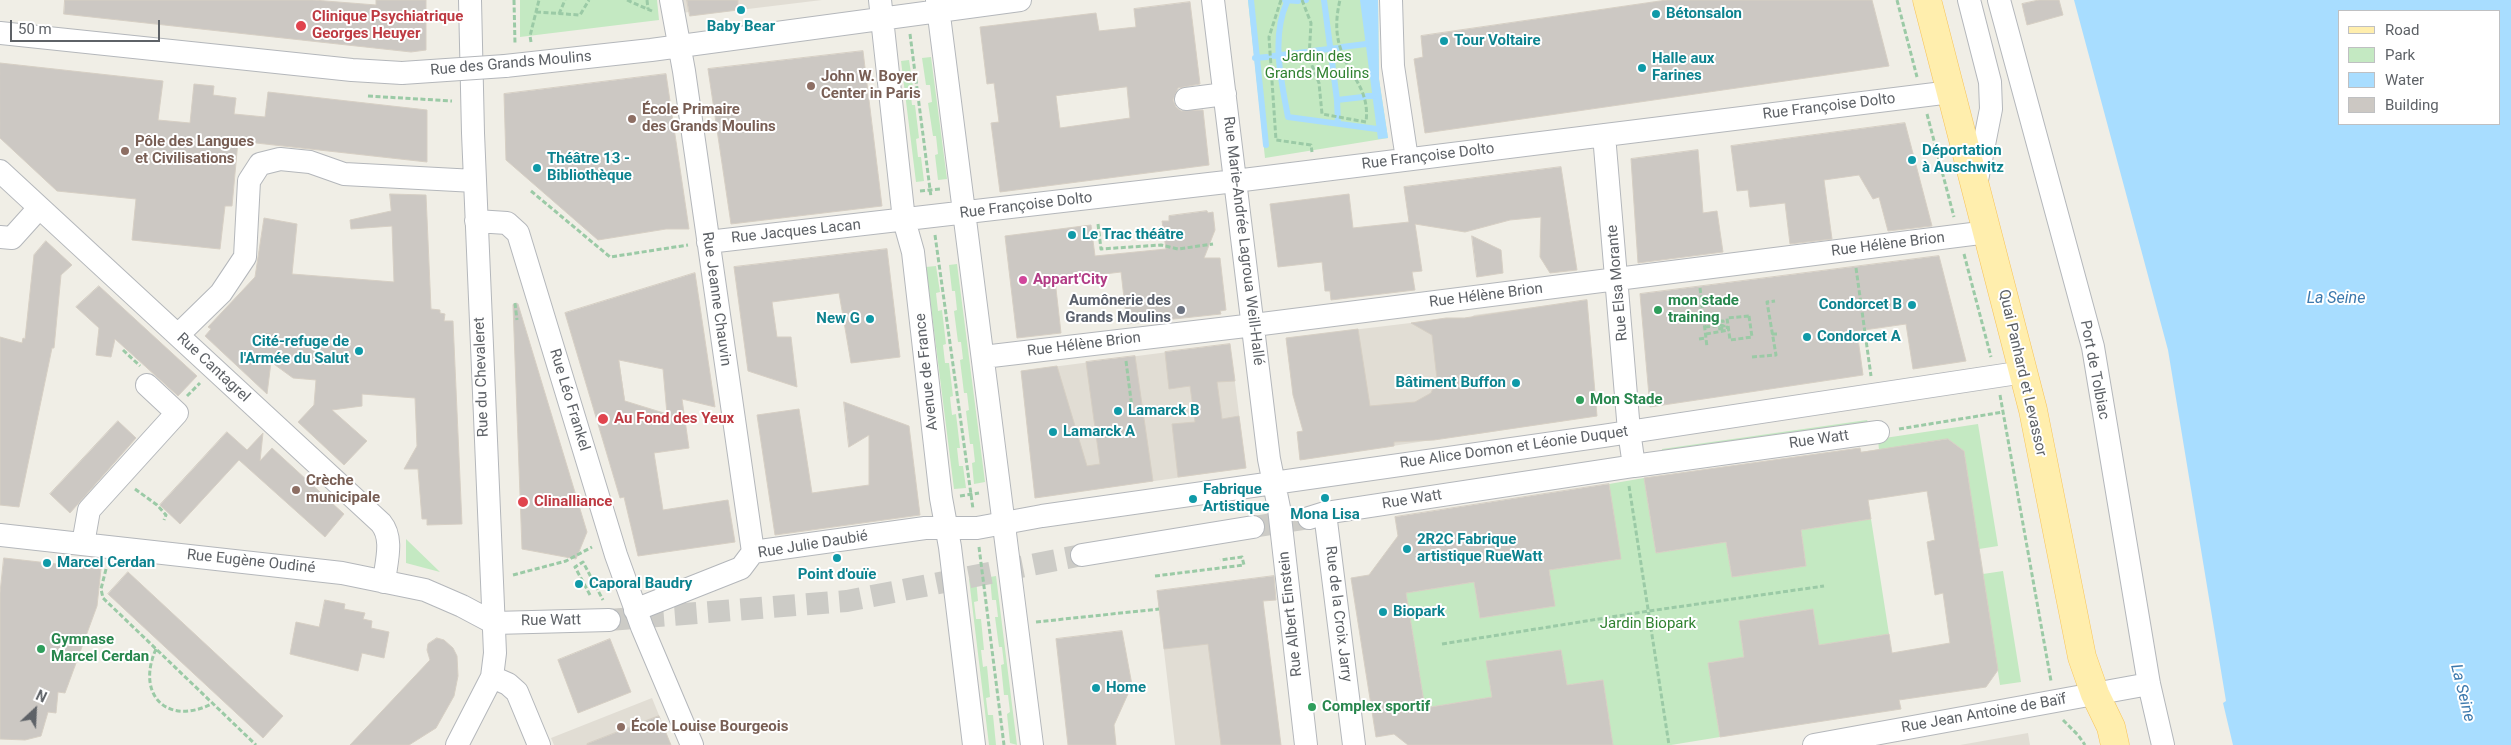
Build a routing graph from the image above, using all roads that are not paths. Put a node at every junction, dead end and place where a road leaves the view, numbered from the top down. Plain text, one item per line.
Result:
1 (470, 0) edge
2 (671, 0) edge
3 (1020, 0) edge
4 (1213, 0) edge
5 (1392, 0) edge
6 (1927, 0) edge
7 (1969, 0) edge
8 (1999, 0) edge
9 (938, 5) edge
10 (881, 9) edge
11 (0, 33) edge
12 (679, 46) junction
13 (504, 65) junction
14 (470, 67) junction
15 (1951, 92) junction
16 (1225, 94) junction
17 (1186, 99) dead end
18 (1604, 135) junction
19 (1407, 159) junction
20 (0, 171) edge
21 (474, 181) junction
22 (1235, 181) junction
23 (1976, 186) junction
24 (39, 208) junction
25 (964, 213) junction
26 (904, 220) junction
27 (476, 221) junction
28 (1988, 232) junction
29 (0, 237) edge
30 (708, 242) junction
31 (1618, 280) junction
32 (1254, 325) junction
33 (178, 335) junction
34 (984, 356) junction
35 (2024, 372) junction
36 (148, 385) dead end
37 (1629, 431) junction
38 (1878, 432) road end
39 (1631, 473) junction
40 (1274, 482) junction
41 (1317, 515) joint
42 (1004, 524) junction
43 (1253, 527) tunnel mouth
44 (945, 528) junction
45 (0, 535) edge
46 (83, 544) junction
47 (753, 552) junction
48 (1082, 555) tunnel mouth
49 (384, 582) junction
50 (636, 610) junction
51 (607, 612) tunnel mouth
52 (494, 623) junction
53 (492, 677) junction
54 (2149, 684) junction
55 (2095, 694) junction
56 (457, 745) edge
57 (539, 745) edge
58 (692, 745) edge
59 (974, 745) edge
60 (1032, 745) edge
61 (1306, 745) edge
62 (1354, 745) edge
63 (1814, 745) edge
64 (2115, 745) edge
65 (2163, 745) edge

1 - 14 street, Rue du Chevaleret
2 - 12 street, Rue Jeanne Chauvin
3 - 9 street, Rue des Grands Moulins
4 - 16 street, Rue Marie-Andrée Lagroua Weill-Hallé
5 - 19 street
6 - 15 main road, Quai Panhard et Levassor
7 - 23 street
8 - 54 street, Port de Tolbiac
9 - 10 street, Rue des Grands Moulins
9 - 25 street
10 - 12 street, Rue des Grands Moulins
10 - 26 street, Avenue de France
11 - 13 street, Rue des Grands Moulins, bridge
12 - 13 street, Rue des Grands Moulins
12 - 30 street, Rue Jeanne Chauvin
13 - 14 street
14 - 21 street, Rue du Chevaleret
15 - 18 street, Rue Françoise Dolto
15 - 23 main road, Quai Panhard et Levassor
16 - 17 street
16 - 22 street, Rue Marie-Andrée Lagroua Weill-Hallé
18 - 19 street, Rue Françoise Dolto
18 - 31 street, Rue Elsa Morante
19 - 22 street, Rue Françoise Dolto
20 - 24 street, Rue Cantagrel
21 - 27 street, Rue du Chevaleret
21 - 33 street
22 - 25 street, Rue Françoise Dolto
22 - 32 street, Rue Marie-Andrée Lagroua Weill-Hallé
23 - 28 main road, Quai Panhard et Levassor
24 - 29 street
24 - 33 street, Rue Cantagrel
25 - 26 street, Rue Françoise Dolto
25 - 34 street
26 - 30 street, Rue Jacques Lacan
26 - 44 street, Avenue de France
27 - 50 street, Rue Léo Frankel
27 - 52 street, Rue du Chevaleret
28 - 31 street, Rue Hélène Brion
28 - 35 main road, Quai Panhard et Levassor
30 - 47 street, Rue Jeanne Chauvin
31 - 32 street, Rue Hélène Brion
31 - 37 street, Rue Elsa Morante
32 - 34 street, Rue Hélène Brion
32 - 40 street, Rue Marie-Andrée Lagroua Weill-Hallé
33 - 49 street, Rue Cantagrel
34 - 42 street
35 - 37 street, Rue Alice Domon et Léonie Duquet
35 - 55 main road, Quai Panhard et Levassor
36 - 46 street
37 - 39 street
37 - 40 street, Rue Alice Domon et Léonie Duquet
38 - 39 street, Rue Watt
39 - 41 street, Rue Watt
40 - 42 street, Rue Alice Domon et Léonie Duquet
40 - 61 street, Rue Albert Einstein
41 - 62 street, Rue de la Croix Jarry
42 - 44 street, Rue Julie Daubié
42 - 60 street
43 - 48 street
44 - 47 street, Rue Julie Daubié
44 - 59 street, Avenue de France
45 - 46 street, Rue Eugène Oudiné
46 - 49 street, Rue Eugène Oudiné
47 - 50 street, Rue Julie Daubié
49 - 52 street, Rue Eugène Oudiné
50 - 58 street, Rue Léo Frankel
51 - 52 street, Rue Watt
52 - 53 street, Rue du Chevaleret
53 - 56 street, Rue du Chevaleret
53 - 57 street
54 - 55 street, Rue Jean Antoine de Baïf
54 - 65 street, Port de Tolbiac
55 - 63 street, Rue Jean Antoine de Baïf
55 - 64 main road, Quai Panhard et Levassor

